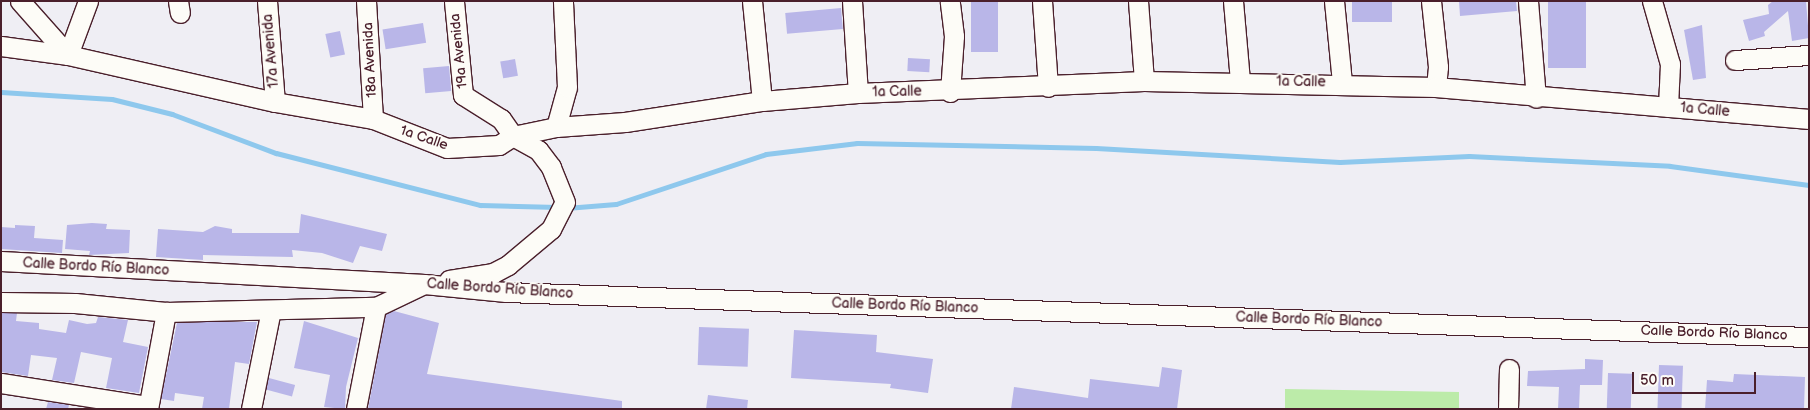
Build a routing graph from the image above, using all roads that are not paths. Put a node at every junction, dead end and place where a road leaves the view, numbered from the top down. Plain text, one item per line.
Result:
1 (20, 1) edge
2 (88, 1) edge
3 (267, 1) edge
4 (366, 1) edge
5 (454, 1) edge
6 (563, 1) edge
7 (752, 1) edge
8 (852, 1) edge
9 (950, 1) edge
10 (1042, 1) edge
11 (1138, 1) edge
12 (1233, 1) edge
13 (1334, 1) edge
14 (1431, 1) edge
15 (1528, 1) edge
16 (1652, 1) edge
17 (1, 46) edge
18 (68, 55) junction
19 (1809, 55) edge
20 (1735, 60) dead end
21 (1144, 81) junction
22 (1240, 81) junction
23 (1342, 83) junction
24 (1048, 87) junction
25 (1436, 87) junction
26 (950, 92) junction
27 (858, 93) junction
28 (1536, 98) junction
29 (762, 101) junction
30 (275, 102) junction
31 (1668, 106) junction
32 (373, 119) junction
33 (1809, 119) edge
34 (556, 128) junction
35 (512, 136) junction
36 (1, 261) edge
37 (424, 284) junction
38 (1, 302) edge
39 (376, 307) junction
40 (271, 310) junction
41 (166, 312) junction
42 (1809, 336) edge
43 (1509, 369) dead end
44 (1, 383) edge
45 (148, 408) edge
46 (251, 409) edge
47 (356, 409) edge
48 (1508, 409) edge

1 - 18 street
2 - 18 street
3 - 30 street, 17a Avenida
4 - 32 street, 18a Avenida
5 - 35 street, 19a Avenida
6 - 34 street
7 - 29 street
8 - 27 street
9 - 26 street
10 - 24 street
11 - 21 street
12 - 22 street
13 - 23 street
14 - 25 street
15 - 28 street
16 - 31 street
17 - 18 street, 1a Calle
18 - 30 street, 1a Calle
19 - 20 street
21 - 22 street, 1a Calle
21 - 24 street, 1a Calle
22 - 23 street, 1a Calle
23 - 25 street, 1a Calle
24 - 26 street, 1a Calle
25 - 28 street, 1a Calle
26 - 27 street, 1a Calle
27 - 29 street, 1a Calle
28 - 31 street, 1a Calle
29 - 34 street, 1a Calle
30 - 32 street, 1a Calle
31 - 33 street, 1a Calle
32 - 35 street, 1a Calle
34 - 35 street, 1a Calle
35 - 37 street
36 - 37 street, Calle Bordo Río Blanco
37 - 39 street
37 - 42 street, Calle Bordo Río Blanco
38 - 41 street
39 - 40 street
39 - 47 street
40 - 41 street
40 - 46 street
41 - 45 street
43 - 48 street
44 - 45 street

